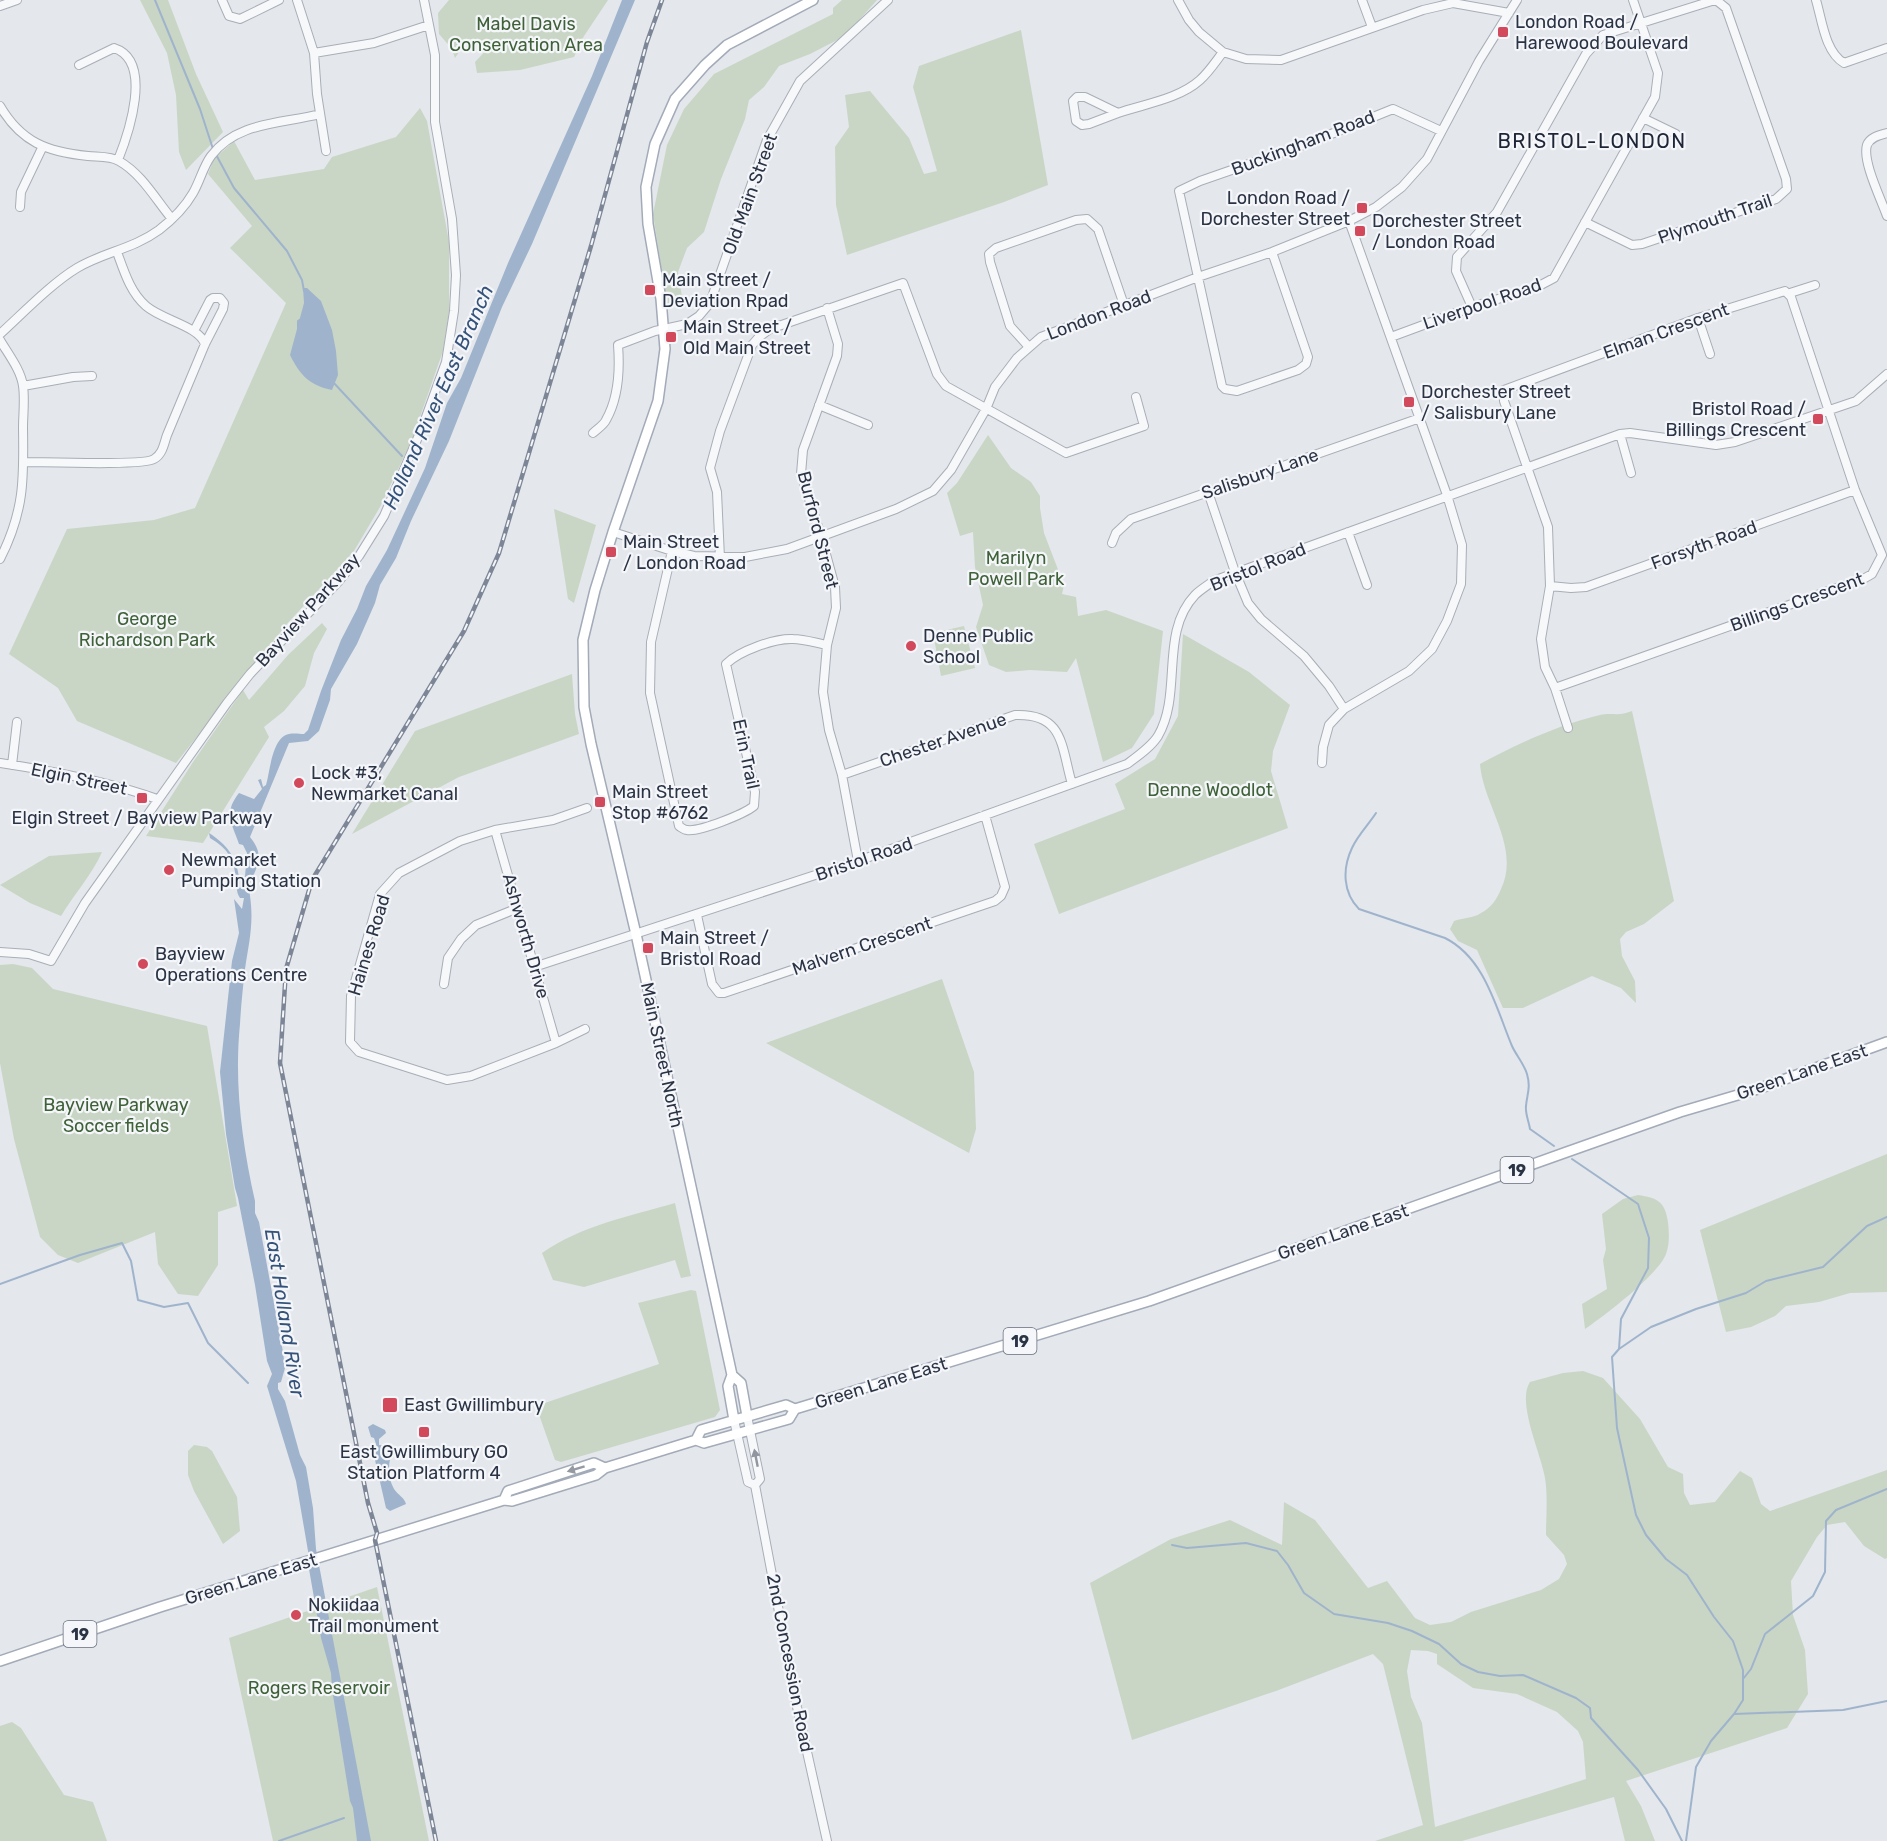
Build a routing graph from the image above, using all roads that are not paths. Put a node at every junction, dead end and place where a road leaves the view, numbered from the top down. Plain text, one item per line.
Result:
1 (17, 0) edge
2 (222, 0) edge
3 (279, 0) edge
4 (297, 0) edge
5 (424, 0) edge
6 (813, 0) edge
7 (888, 0) edge
8 (1179, 0) edge
9 (1362, 0) edge
10 (1517, 0) edge
11 (1633, 0) edge
12 (1715, 0) edge
13 (1816, 0) edge
14 (1453, 1) edge
15 (0, 6) edge
16 (1509, 13) junction
17 (1641, 23) junction
18 (429, 25) junction
19 (1372, 27) junction
20 (1887, 48) edge
21 (1224, 52) junction
22 (314, 53) junction
23 (79, 65) dead end
24 (0, 106) edge
25 (1118, 113) junction
26 (320, 114) junction
27 (1643, 118) junction
28 (1442, 131) junction
29 (1887, 133) edge
30 (1676, 135) dead end
31 (43, 146) junction
32 (326, 151) dead end
33 (118, 160) junction
34 (20, 207) dead end
35 (1887, 216) edge
36 (172, 219) junction
37 (1349, 221) junction
38 (1585, 222) junction
39 (117, 252) junction
40 (1272, 252) junction
41 (1198, 277) junction
42 (1815, 285) dead end
43 (1790, 293) junction
44 (1124, 305) junction
45 (1472, 307) junction
46 (827, 308) junction
47 (1698, 318) junction
48 (664, 329) junction
49 (195, 332) junction
50 (0, 334) edge
51 (1390, 337) junction
52 (0, 340) edge
53 (206, 344) junction
54 (1029, 347) junction
55 (1710, 354) dead end
56 (1887, 374) edge
57 (92, 376) dead end
58 (23, 386) junction
59 (1136, 397) dead end
60 (819, 405) junction
61 (1827, 409) junction
62 (986, 410) junction
63 (1420, 418) junction
64 (868, 425) dead end
65 (592, 433) dead end
66 (1620, 434) junction
67 (23, 462) junction
68 (1528, 466) junction
69 (1630, 473) dead end
70 (1855, 490) junction
71 (1208, 492) junction
72 (1447, 495) junction
73 (613, 532) junction
74 (1348, 532) junction
75 (821, 536) junction
76 (1112, 543) dead end
77 (672, 552) junction
78 (720, 558) junction
79 (0, 559) edge
80 (1235, 573) junction
81 (1367, 585) dead end
82 (1550, 586) junction
83 (827, 645) junction
84 (1555, 688) junction
85 (1344, 709) junction
86 (17, 722) dead end
87 (1568, 728) dead end
88 (0, 763) edge
89 (1322, 763) dead end
90 (12, 765) junction
91 (842, 775) junction
92 (1072, 784) junction
93 (157, 799) junction
94 (587, 808) dead end
95 (985, 815) junction
96 (495, 830) junction
97 (858, 861) junction
98 (518, 908) junction
99 (697, 915) junction
100 (636, 934) junction
101 (0, 952) edge
102 (534, 967) junction
103 (444, 984) dead end
104 (585, 1029) dead end
105 (1887, 1042) edge
106 (556, 1043) junction
107 (732, 1376) junction
108 (795, 1409) junction
109 (747, 1416) junction
110 (734, 1420) junction
111 (750, 1429) junction
112 (736, 1433) junction
113 (696, 1440) junction
114 (755, 1485) junction
115 (0, 1661) edge
116 (827, 1841) edge

1 - 15 street
2 - 3 street
4 - 22 street
5 - 18 street, Bayview Parkway
6 - 48 main road, Main Street North
7 - 48 street, Old Main Street
8 - 21 street
9 - 19 street
10 - 16 street, London Road
11 - 17 street, Liverpool Road
12 - 17 street, Plymouth Trail
12 - 38 street, Plymouth Trail
13 - 20 street
14 - 16 street
14 - 19 street
16 - 28 street, London Road
17 - 27 street, Liverpool Road
17 - 45 street, Plymouth Trail
18 - 22 street
18 - 93 street, Bayview Parkway
19 - 21 street
21 - 25 street
22 - 26 street
23 - 33 street
24 - 31 street
25 - 25 street
26 - 32 street
26 - 36 street
27 - 30 street
27 - 38 street, Liverpool Road
28 - 37 street, London Road
28 - 41 street, Buckingham Road
29 - 35 street
31 - 33 street
31 - 34 street
33 - 36 street
36 - 39 street
37 - 40 street, London Road
37 - 51 street
38 - 45 street, Liverpool Road
39 - 49 street
39 - 50 street
40 - 41 street, London Road
40 - 41 street
41 - 44 street, London Road
42 - 43 street, Elman Crescent
43 - 47 street, Elman Crescent
43 - 61 street
44 - 54 street, London Road
44 - 54 street
45 - 51 street, Liverpool Road
46 - 60 street, Burford Street
46 - 62 street
46 - 78 street
47 - 55 street
47 - 68 street, Elman Crescent
48 - 65 street, Old Main Street
48 - 73 main road, Main Street North
49 - 53 street
49 - 53 street
51 - 63 street
52 - 58 street
53 - 67 street
54 - 62 street, London Road
56 - 61 street, Bristol Road
57 - 58 street
58 - 67 street
59 - 62 street
60 - 64 street
60 - 75 street, Burford Street
61 - 66 street, Bristol Road
61 - 70 street, Billings Crescent
62 - 75 street, London Road
63 - 71 street, Salisbury Lane
63 - 72 street
66 - 68 street, Bristol Road
66 - 69 street
67 - 79 street
68 - 72 street, Bristol Road
68 - 82 street
70 - 82 street, Forsyth Road
70 - 84 street, Billings Crescent
71 - 76 street, Salisbury Lane
71 - 80 street
72 - 74 street, Bristol Road
72 - 85 street
73 - 77 street, London Road
73 - 100 main road, Main Street North
74 - 80 street, Bristol Road
74 - 81 street
75 - 78 street, London Road
75 - 83 street, Burford Street
77 - 78 street, London Road
77 - 83 street, Erin Trail
80 - 85 street
80 - 92 street, Bristol Road
82 - 84 street
83 - 91 street, Burford Street
84 - 87 street
85 - 89 street
86 - 90 street
88 - 90 street, Elgin Street
90 - 93 street, Elgin Street
91 - 92 street, Chester Avenue
91 - 97 street, Burford Street
92 - 95 street, Bristol Road
93 - 101 street, Bayview Parkway
94 - 96 street, Haines Road
95 - 97 street, Bristol Road
95 - 99 street, Malvern Crescent
96 - 98 street, Ashworth Drive
96 - 106 street, Haines Road
97 - 99 street, Bristol Road
98 - 102 street, Ashworth Drive
98 - 103 street
99 - 100 street, Bristol Road
100 - 102 street, Bristol Road
100 - 107 main road, Main Street North
102 - 106 street, Ashworth Drive
104 - 106 street, Haines Road
105 - 108 main road, Green Lane East / 19
107 - 109 main road, Main Street North
107 - 110 main road, Main Street North
108 - 109 main road, Green Lane East / 19
108 - 111 main road, Green Lane East / 19
109 - 110 main road, Green Lane East / 19
109 - 111 street
110 - 112 street
110 - 113 main road, Green Lane East / 19
111 - 112 main road, Green Lane East / 19
114 -> 111 street, 2nd Concession Road
112 - 113 main road, Green Lane East / 19
112 - 114 street, 2nd Concession Road
113 - 115 main road, Green Lane East / 19
114 - 116 street, 2nd Concession Road

